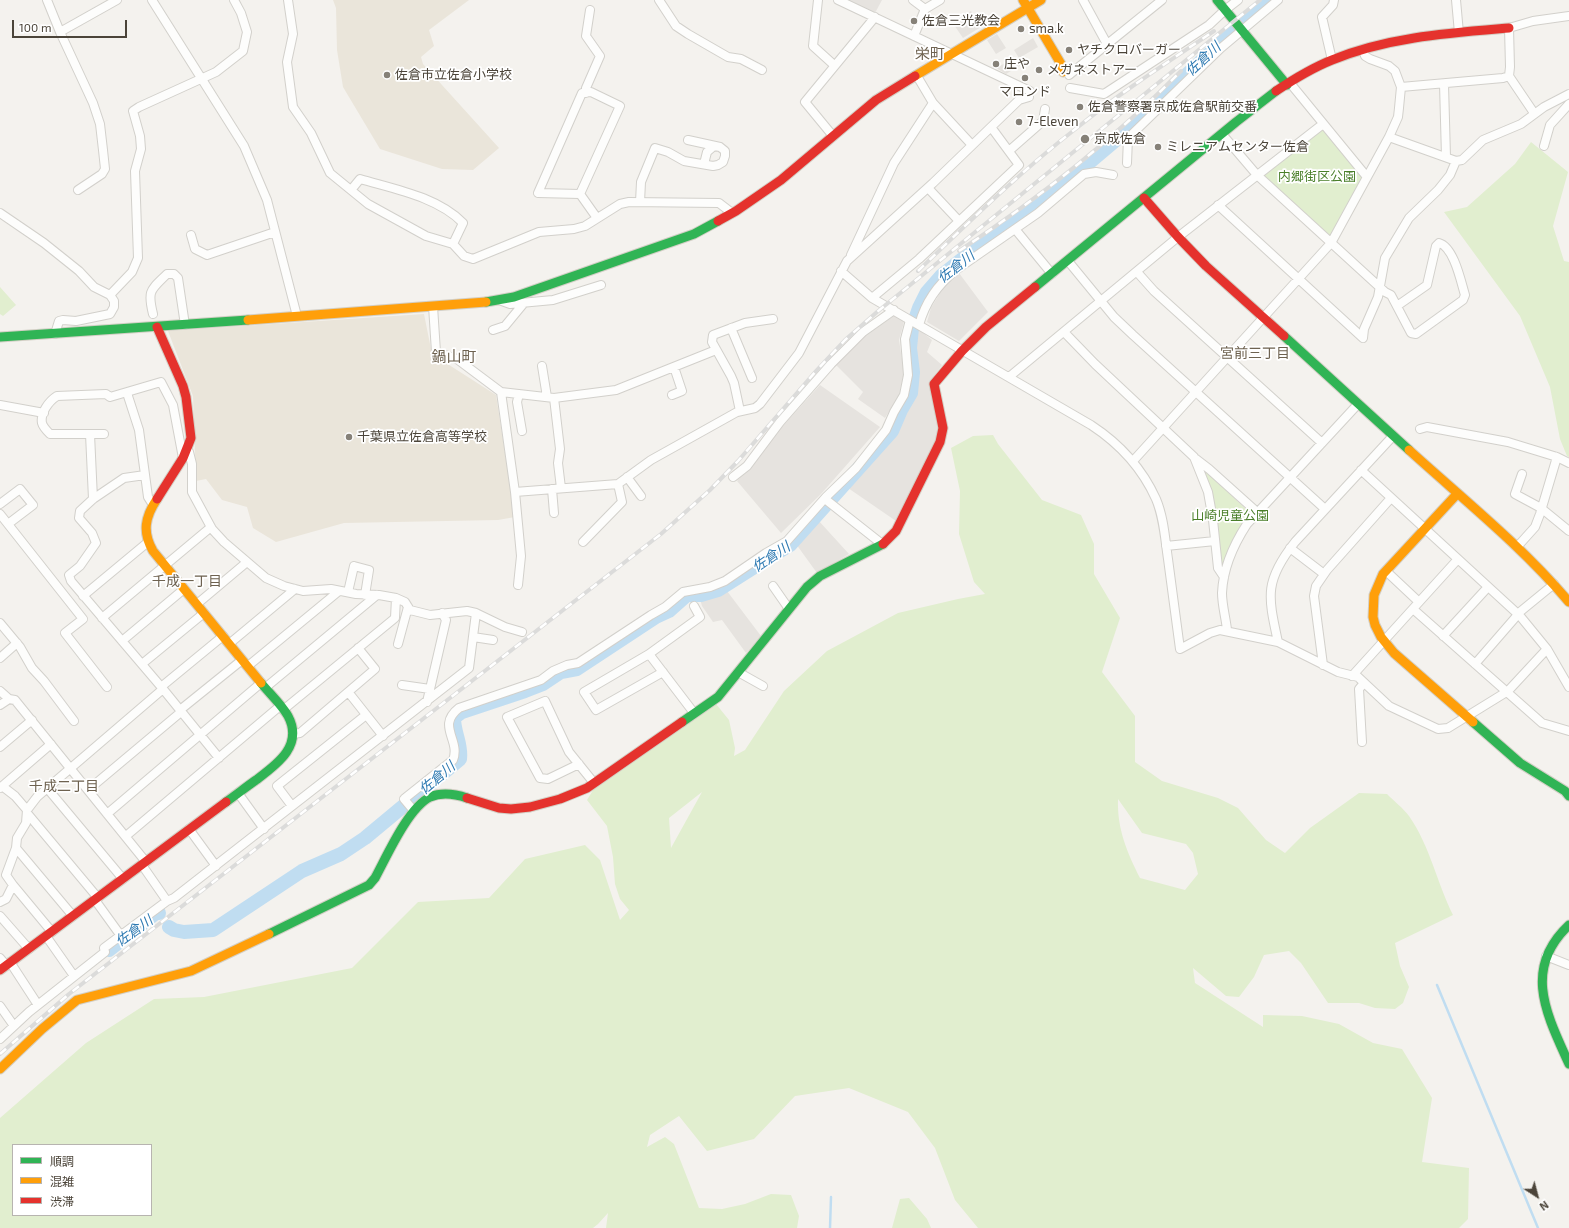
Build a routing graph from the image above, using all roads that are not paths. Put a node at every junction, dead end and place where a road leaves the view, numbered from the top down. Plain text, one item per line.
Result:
1 (46, 0) edge
2 (117, 0) edge
3 (152, 0) edge
4 (234, 0) edge
5 (288, 0) edge
6 (659, 0) edge
7 (818, 0) edge
8 (838, 0) edge
9 (912, 0) edge
10 (940, 0) edge
11 (1041, 0) edge
12 (1083, 0) edge
13 (1162, 0) edge
14 (1217, 0) edge
15 (1238, 0) edge
16 (1278, 0) edge
17 (1334, 0) edge
18 (1456, 0) edge
19 (1025, 4) edge
20 (925, 9) junction
21 (590, 10) dead end
22 (1225, 10) junction
23 (1569, 16) edge
24 (875, 17) junction
25 (1508, 28) junction
26 (1243, 30) junction
27 (60, 32) junction
28 (1459, 33) junction
29 (914, 36) junction
30 (1107, 44) junction
31 (1363, 49) junction
32 (952, 54) junction
33 (1332, 60) junction
34 (834, 65) junction
35 (762, 70) dead end
36 (1066, 74) joint
37 (917, 76) junction
38 (1509, 76) junction
39 (202, 79) junction
40 (1288, 84) junction
41 (1444, 84) junction
42 (1401, 87) junction
43 (1070, 88) dead end
44 (586, 93) junction
45 (1569, 94) edge
46 (933, 103) junction
47 (1569, 104) edge
48 (1045, 109) dead end
49 (1534, 113) junction
50 (1324, 124) junction
51 (991, 127) junction
52 (1222, 134) junction
53 (834, 136) junction
54 (1389, 137) junction
55 (688, 140) dead end
56 (972, 145) junction
57 (714, 146) junction
58 (1544, 146) dead end
59 (1010, 150) junction
60 (1446, 157) junction
61 (1456, 161) junction
62 (1127, 163) dead end
63 (704, 164) junction
64 (1113, 174) dead end
65 (1257, 175) junction
66 (1367, 178) junction
67 (928, 188) junction
68 (78, 190) dead end
69 (351, 190) junction
70 (580, 194) junction
71 (1144, 198) junction
72 (640, 202) junction
73 (1218, 205) junction
74 (732, 213) junction
75 (0, 214) edge
76 (597, 218) junction
77 (959, 221) junction
78 (1015, 229) junction
79 (275, 232) junction
80 (191, 235) dead end
81 (1178, 237) junction
82 (1331, 243) junction
83 (453, 244) junction
84 (849, 259) junction
85 (1068, 261) junction
86 (841, 272) junction
87 (1137, 272) junction
88 (1052, 274) junction
89 (1299, 279) junction
90 (601, 286) dead end
91 (1379, 286) junction
92 (110, 296) junction
93 (872, 298) junction
94 (498, 300) junction
95 (1101, 301) junction
96 (524, 303) junction
97 (433, 306) junction
98 (1397, 306) junction
99 (894, 310) junction
100 (153, 314) dead end
101 (297, 316) junction
102 (1263, 318) junction
103 (773, 319) dead end
104 (910, 320) junction
105 (185, 325) junction
106 (919, 325) junction
107 (157, 327) junction
108 (731, 328) junction
109 (493, 330) dead end
110 (1064, 332) junction
111 (55, 334) junction
112 (0, 337) edge
113 (716, 350) junction
114 (962, 351) junction
115 (1227, 358) junction
116 (542, 366) dead end
117 (674, 367) junction
118 (1008, 377) junction
119 (752, 378) dead end
120 (501, 392) junction
121 (1196, 392) junction
122 (127, 393) junction
123 (519, 394) junction
124 (672, 395) dead end
125 (550, 398) junction
126 (1358, 404) junction
127 (0, 405) edge
128 (740, 411) junction
129 (44, 413) junction
130 (1163, 428) junction
131 (1420, 429) dead end
132 (522, 430) dead end
133 (90, 434) junction
134 (104, 434) dead end
135 (1393, 436) junction
136 (1322, 443) junction
137 (184, 455) junction
138 (1194, 457) junction
139 (1557, 457) junction
140 (1133, 461) junction
141 (1569, 463) edge
142 (1361, 470) junction
143 (1522, 474) dead end
144 (145, 475) junction
145 (627, 477) junction
146 (733, 477) dead end
147 (1290, 478) junction
148 (618, 484) junction
149 (557, 489) junction
150 (515, 492) junction
151 (1457, 494) junction
152 (641, 496) dead end
153 (1391, 498) junction
154 (93, 499) junction
155 (825, 499) junction
156 (0, 504) edge
157 (153, 505) junction
158 (1541, 508) junction
159 (1325, 509) junction
160 (554, 513) dead end
161 (1258, 513) junction
162 (0, 514) edge
163 (8, 524) junction
164 (211, 527) junction
165 (1425, 529) junction
166 (1569, 531) edge
167 (1215, 541) junction
168 (148, 542) junction
169 (583, 542) dead end
170 (882, 544) junction
171 (1166, 546) junction
172 (1517, 547) junction
173 (1290, 548) junction
174 (1458, 559) junction
175 (248, 562) junction
176 (165, 566) junction
177 (1386, 571) junction
178 (1324, 574) junction
179 (1224, 577) junction
180 (1554, 584) junction
181 (518, 585) dead end
182 (773, 586) dead end
183 (1488, 586) junction
184 (184, 589) junction
185 (295, 589) junction
186 (339, 591) junction
187 (348, 592) junction
188 (365, 595) junction
189 (377, 595) junction
190 (83, 596) junction
191 (396, 598) junction
192 (1419, 602) junction
193 (1569, 602) edge
194 (197, 604) junction
195 (694, 606) dead end
196 (408, 607) junction
197 (789, 609) junction
198 (1413, 609) junction
199 (204, 613) junction
200 (442, 613) junction
201 (476, 613) junction
202 (1519, 614) junction
203 (102, 618) junction
204 (0, 623) edge
205 (1227, 630) junction
206 (522, 632) dead end
207 (223, 636) junction
208 (1444, 636) junction
209 (473, 637) junction
210 (493, 640) dead end
211 (122, 641) junction
212 (1384, 641) junction
213 (1278, 642) junction
214 (17, 643) junction
215 (229, 644) junction
216 (398, 644) dead end
217 (358, 648) junction
218 (1547, 649) junction
219 (649, 654) junction
220 (0, 658) edge
221 (245, 663) junction
222 (142, 664) junction
223 (1323, 664) junction
224 (1475, 664) junction
225 (663, 672) junction
226 (738, 672) junction
227 (1352, 676) junction
228 (1364, 683) junction
229 (263, 685) junction
230 (402, 685) dead end
231 (762, 686) dead end
232 (107, 687) dead end
233 (162, 688) junction
234 (1569, 688) edge
235 (430, 689) junction
236 (0, 691) edge
237 (1506, 692) junction
238 (349, 693) junction
239 (9, 699) junction
240 (427, 702) junction
241 (0, 705) edge
242 (282, 708) junction
243 (181, 711) junction
244 (694, 713) junction
245 (366, 715) junction
246 (1467, 716) junction
247 (32, 720) junction
248 (74, 721) dead end
249 (1569, 731) edge
250 (293, 734) junction
251 (200, 735) junction
252 (383, 736) junction
253 (1362, 742) dead end
254 (51, 744) junction
255 (0, 747) edge
256 (219, 758) junction
257 (579, 764) junction
258 (70, 768) junction
259 (594, 783) junction
260 (1, 787) edge
261 (47, 788) junction
262 (88, 790) junction
263 (238, 793) junction
264 (1569, 796) edge
265 (292, 806) junction
266 (414, 811) junction
267 (27, 812) junction
268 (107, 814) junction
269 (190, 829) junction
270 (264, 829) junction
271 (126, 836) junction
272 (16, 848) junction
273 (144, 863) junction
274 (216, 866) junction
275 (123, 879) junction
276 (13, 885) junction
277 (96, 899) junction
278 (166, 901) junction
279 (0, 902) edge
280 (0, 916) edge
281 (73, 916) junction
282 (1569, 924) edge
283 (49, 934) junction
284 (121, 936) junction
285 (29, 949) junction
286 (1546, 956) junction
287 (0, 958) edge
288 (1569, 965) edge
289 (6, 966) edge
290 (74, 976) junction
291 (38, 1005) junction
292 (0, 1006) edge
293 (14, 1026) junction
294 (0, 1038) edge
295 (1568, 1059) edge
296 (2, 1064) edge

1 - 27 street
2 - 27 street
3 - 39 street
4 - 39 street
5 - 69 street
6 - 35 street
7 - 34 street
8 - 24 street
9 - 20 street
10 - 20 street
11 - 19 street
12 - 30 street
13 - 30 street
14 - 22 street
15 - 22 street
16 - 26 street
17 - 33 street
18 - 28 street
19 - 32 street
19 - 36 street
20 - 29 street
21 - 44 street
22 - 26 street
22 - 43 street
23 - 25 street
24 - 29 street
24 - 34 street
25 - 28 street
25 - 38 street
26 - 40 street
26 - 62 street
27 - 68 street
28 - 31 street
29 - 32 street
30 - 36 street
31 - 33 street
31 - 42 street
32 - 37 street
32 - 51 street
33 - 40 street
34 - 53 street
37 - 46 street
37 - 53 street
38 - 41 street
38 - 49 street
39 - 79 street
39 - 92 street
40 - 50 street
40 - 52 street
41 - 42 street
41 - 60 street
42 - 54 street
44 - 70 street
44 - 70 street
45 - 49 street
46 - 56 street
46 - 84 street
47 - 58 street
48 - 59 street
49 - 61 street
50 - 65 street
50 - 66 street
51 - 56 street
51 - 59 street
52 - 65 street
52 - 71 street
53 - 74 street
54 - 60 street
54 - 66 street
55 - 57 street
56 - 67 street
57 - 63 street
57 - 63 street
59 - 77 street
60 - 61 street
61 - 91 street
63 - 72 street
64 - 78 street
65 - 73 street
65 - 82 street
66 - 82 street
67 - 77 street
67 - 84 street
69 - 83 street
69 - 83 street
70 - 76 street
71 - 81 street
71 - 85 street
72 - 74 street
72 - 76 street
73 - 81 street
73 - 89 street
74 - 94 street
75 - 92 street
76 - 83 street
77 - 93 street
78 - 88 street
78 - 106 street
79 - 80 street
79 - 101 street
81 - 87 street
81 - 102 street
82 - 89 street
82 - 91 street
84 - 86 street
85 - 88 street
85 - 95 street
86 - 93 street
86 - 128 street
87 - 95 street
87 - 115 street
88 - 114 street
89 - 91 street
89 - 102 street
90 - 96 street
91 - 98 street
92 - 111 street
93 - 99 street
94 - 96 street
94 - 97 street
95 - 110 street
95 - 121 street
96 - 109 street
97 - 101 street
97 - 120 street
98 - 98 street
99 - 104 street
99 - 146 street
100 - 105 street
101 - 105 street
102 - 115 street
102 - 126 street
103 - 108 street
104 - 106 street
104 - 155 street
105 - 107 street
106 - 114 street
107 - 111 street
107 - 137 street
108 - 113 street
108 - 119 street
110 - 118 street
110 - 130 street
111 - 112 street
113 - 117 street
113 - 128 street
114 - 118 street
114 - 170 street
115 - 121 street
115 - 136 street
116 - 125 street
117 - 124 street
117 - 125 street
118 - 140 street
120 - 123 street
120 - 150 street
121 - 130 street
121 - 147 street
122 - 129 street
122 - 137 street
122 - 144 street
123 - 125 street
123 - 132 street
125 - 149 street
126 - 135 street
126 - 136 street
127 - 129 street
128 - 145 street
129 - 133 street
130 - 138 street
130 - 140 street
131 - 139 street
133 - 134 street
133 - 154 street
135 - 142 street
135 - 151 street
136 - 147 street
137 - 157 street
137 - 164 street
138 - 161 street
138 - 167 street
139 - 141 street
139 - 158 street
140 - 171 street
142 - 153 street
142 - 159 street
143 - 158 street
144 - 154 street
144 - 157 street
145 - 148 street
145 - 152 street
147 - 159 street
147 - 161 street
148 - 149 street
148 - 169 street
149 - 150 street
149 - 160 street
150 - 181 street
151 - 165 street
151 - 172 street
153 - 165 street
153 - 178 street
154 - 190 street
155 - 170 street
155 - 266 street
156 - 163 street
157 - 168 street
158 - 166 street
158 - 172 street
159 - 173 street
161 - 179 street
162 - 163 street
163 - 232 street
164 - 175 street
164 - 176 street
165 - 174 street
165 - 177 street
167 - 171 street
167 - 179 street
168 - 176 street
168 - 190 street
170 - 197 street
171 - 205 street
172 - 180 street
173 - 178 street
173 - 213 street
174 - 183 street
174 - 192 street
175 - 185 street
175 - 194 street
176 - 184 street
176 - 203 street
177 - 192 street
177 - 212 street
178 - 223 street
179 - 205 street
180 - 193 street
180 - 202 street
182 - 197 street
183 - 202 street
183 - 208 street
184 - 194 street
184 - 211 street
185 - 186 street
185 - 215 street
186 - 187 street
186 - 221 street
187 - 188 street
187 - 188 street
188 - 189 street
189 - 191 street
189 - 229 street
190 - 203 street
191 - 196 street
191 - 217 street
192 - 198 street
194 - 199 street
195 - 219 street
196 - 200 street
196 - 216 street
197 - 226 street
198 - 208 street
198 - 212 street
199 - 207 street
199 - 222 street
200 - 201 street
200 - 235 street
201 - 206 street
201 - 209 street
202 - 218 street
202 - 224 street
203 - 211 street
204 - 214 street
205 - 213 street
207 - 215 street
207 - 233 street
208 - 224 street
209 - 210 street
209 - 240 street
211 - 222 street
212 - 227 street
212 - 246 street
213 - 223 street
214 - 220 street
214 - 248 street
215 - 221 street
217 - 238 street
217 - 242 street
218 - 234 street
218 - 237 street
219 - 225 street
219 - 225 street
221 - 229 street
221 - 243 street
222 - 233 street
223 - 227 street
224 - 237 street
225 - 244 street
226 - 231 street
226 - 244 street
227 - 228 street
228 - 246 street
228 - 253 street
229 - 242 street
229 - 251 street
230 - 235 street
233 - 243 street
233 - 258 street
235 - 240 street
236 - 239 street
237 - 246 street
237 - 249 street
238 - 245 street
238 - 250 street
239 - 241 street
239 - 247 street
240 - 252 street
242 - 250 street
242 - 256 street
243 - 251 street
243 - 262 street
244 - 259 street
245 - 252 street
245 - 265 street
246 - 264 street
247 - 254 street
247 - 255 street
250 - 263 street
251 - 256 street
251 - 268 street
252 - 265 street
254 - 258 street
254 - 260 street
256 - 271 street
257 - 257 street
257 - 259 street
258 - 261 street
258 - 262 street
259 - 266 street
260 - 267 street
261 - 267 street
261 - 275 street
262 - 268 street
263 - 269 street
263 - 270 street
265 - 270 street
266 - 296 street
267 - 272 street
267 - 277 street
268 - 271 street
269 - 273 street
269 - 274 street
270 - 274 street
271 - 273 street
272 - 276 street
272 - 281 street
273 - 275 street
273 - 278 street
274 - 278 street
275 - 277 street
276 - 279 street
276 - 283 street
277 - 281 street
277 - 284 street
278 - 284 street
280 - 285 street
281 - 283 street
282 - 286 street
283 - 285 street
283 - 290 street
284 - 290 street
285 - 289 street
286 - 288 street
286 - 295 street
287 - 289 street
289 - 291 street
290 - 291 street
291 - 293 street
292 - 293 street
293 - 294 street

